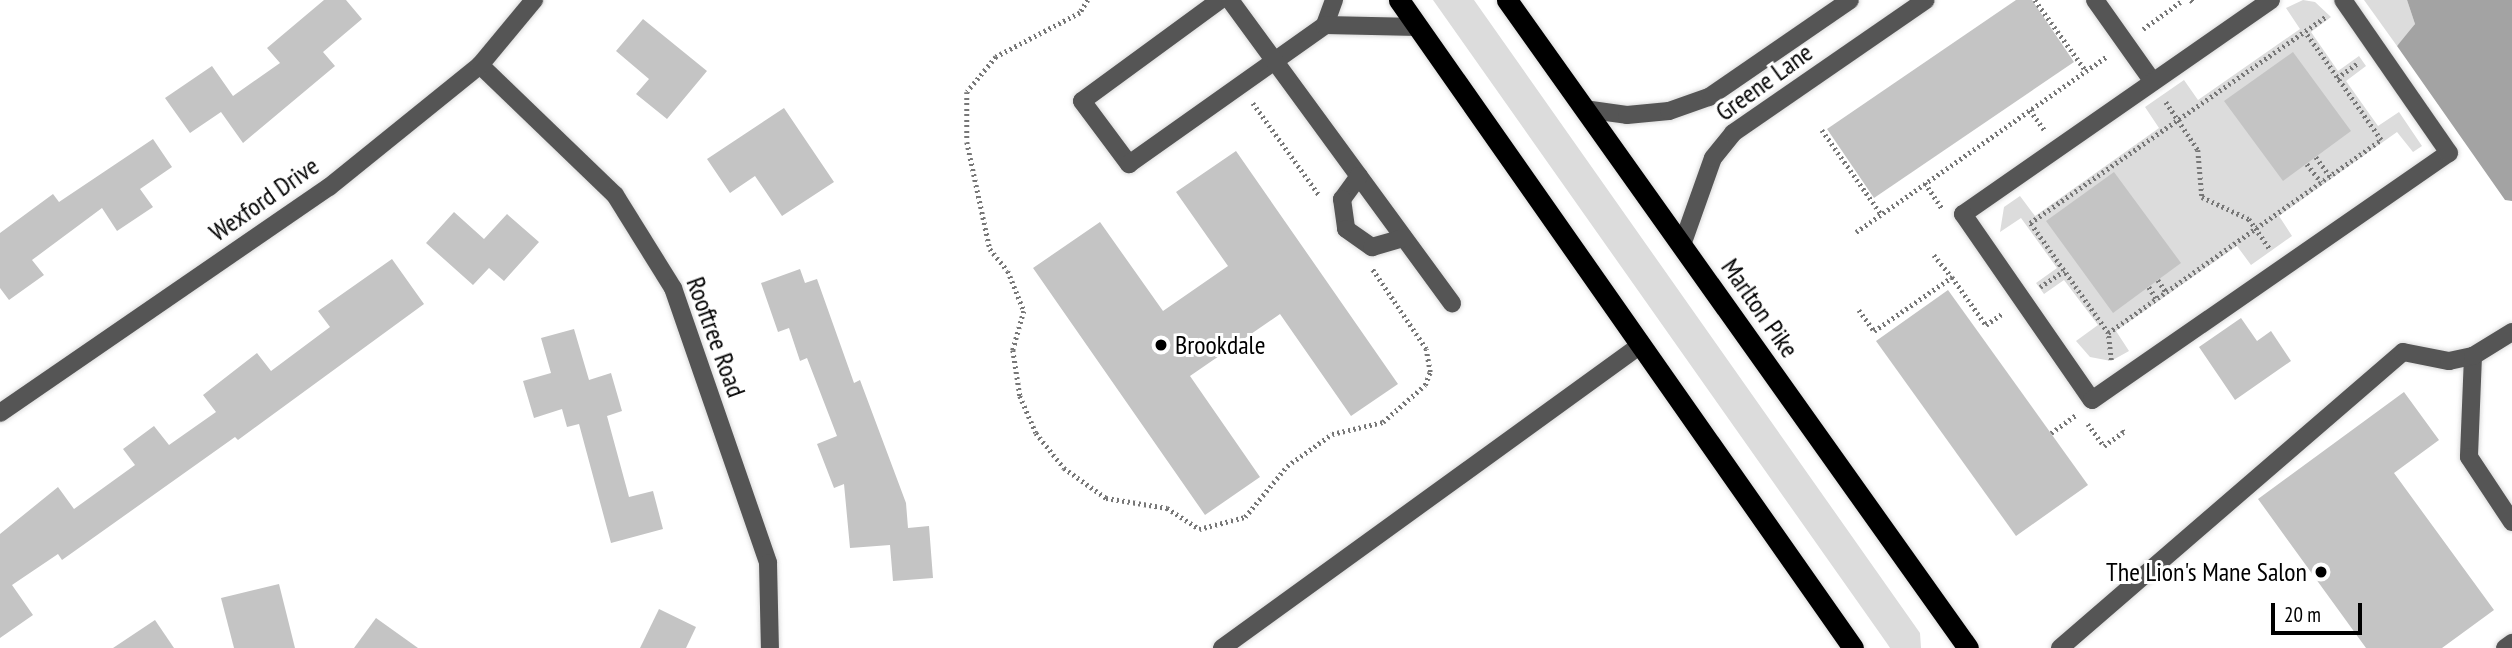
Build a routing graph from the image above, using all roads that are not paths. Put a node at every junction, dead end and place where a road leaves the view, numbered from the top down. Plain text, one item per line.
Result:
1 (534, 0) edge
2 (1220, 0) edge
3 (1230, 0) edge
4 (1334, 0) edge
5 (1399, 0) edge
6 (1507, 0) edge
7 (1850, 0) edge
8 (1926, 0) edge
9 (2095, 0) edge
10 (2272, 0) edge
11 (2344, 2) edge
12 (1325, 25) junction
13 (1418, 27) junction
14 (1273, 59) junction
15 (480, 65) junction
16 (2158, 89) junction
17 (1584, 109) junction
18 (1359, 176) junction
19 (1404, 238) junction
20 (1682, 246) junction
21 (1452, 303) dead end
22 (2512, 332) edge
23 (1642, 344) junction
24 (2473, 356) junction
25 (0, 413) edge
26 (2512, 522) edge
27 (2512, 643) edge
28 (770, 648) edge
29 (1222, 648) edge
30 (1851, 648) edge
31 (1968, 648) edge
32 (2060, 648) edge
33 (2505, 648) edge

1 - 15 street, Wexford Drive
2 - 14 street
3 - 14 street
4 - 12 street
5 - 13 highway
6 - 17 highway, Marlton Pike
7 - 17 street, Greene Lane
8 - 20 street, Greene Lane
9 - 16 street
10 - 16 street
11 - 16 street
12 - 13 street
12 - 14 street
13 - 23 highway
14 - 18 street
15 - 25 street, Wexford Drive
15 - 28 street, Rooftree Road
17 - 20 highway, Marlton Pike
18 - 19 street
18 - 19 street
19 - 21 street
20 - 31 highway, Marlton Pike
22 - 24 street
23 - 29 street
23 - 30 highway
24 - 26 street
24 - 32 street
27 - 33 street

